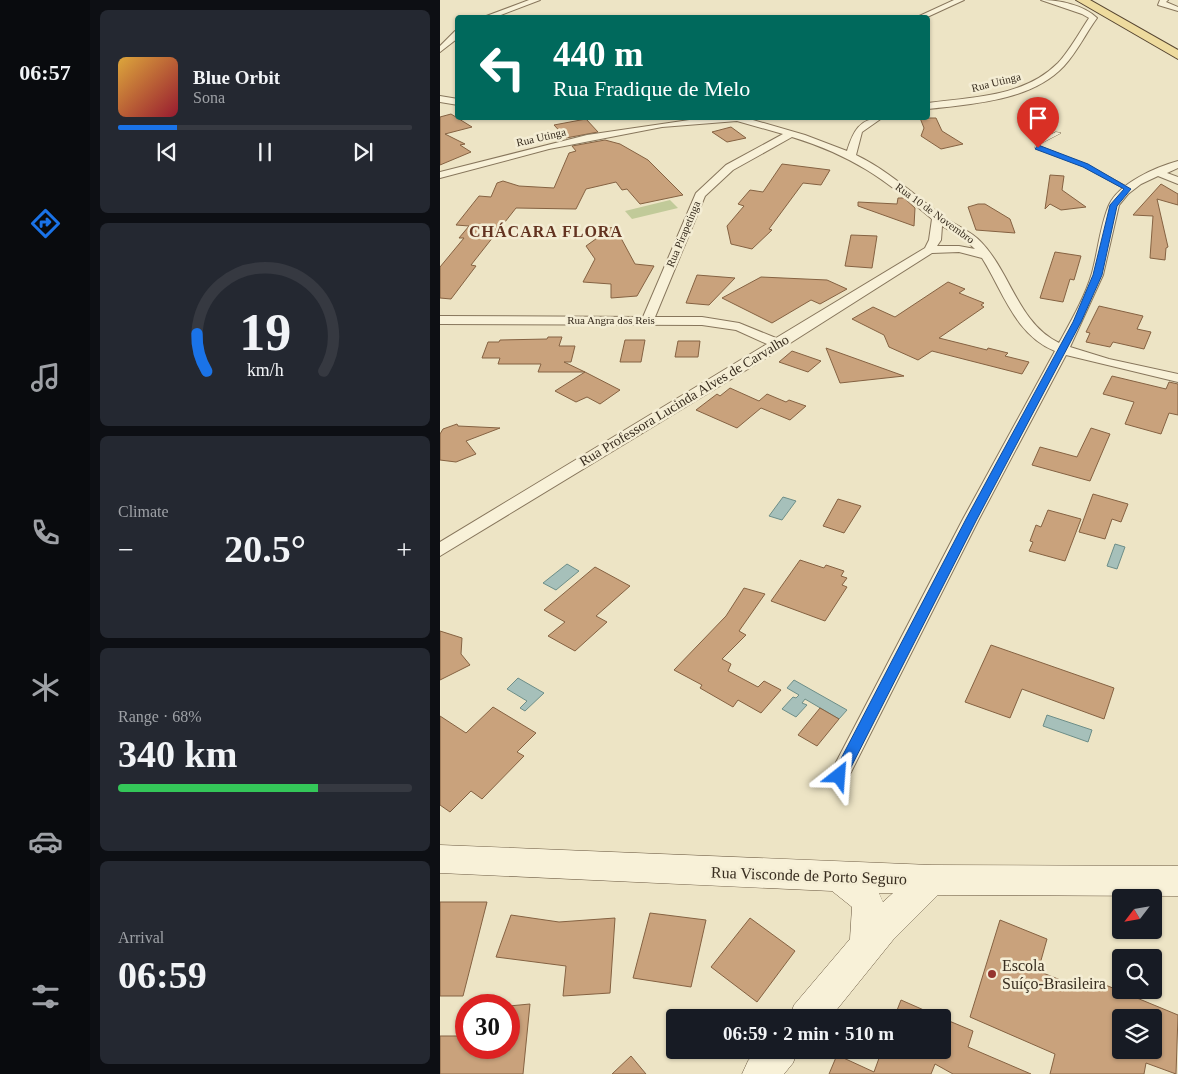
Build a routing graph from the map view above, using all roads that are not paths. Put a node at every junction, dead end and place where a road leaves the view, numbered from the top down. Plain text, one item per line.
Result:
1 (536, 0) edge
2 (960, 0) edge
3 (1045, 0) edge
4 (1082, 0) edge
5 (1164, 0) edge
6 (1178, 8) edge
7 (493, 15) edge
8 (925, 15) edge
9 (455, 36) edge
10 (440, 50) edge
11 (1178, 53) edge
12 (440, 86) edge
13 (440, 99) edge
14 (455, 102) edge
15 (930, 106) edge
16 (703, 120) edge
17 (744, 120) edge
18 (875, 120) edge
19 (1058, 133) dead end
20 (790, 134) junction
21 (850, 157) junction
22 (1178, 164) edge
23 (1156, 172) junction
24 (440, 175) edge
25 (1178, 181) edge
26 (1128, 189) junction
27 (937, 218) junction
28 (929, 250) junction
29 (986, 255) junction
30 (440, 320) edge
31 (648, 320) junction
32 (779, 344) junction
33 (1061, 349) junction
34 (1178, 378) edge
35 (440, 550) edge
36 (839, 776) dead end
37 (440, 859) edge
38 (837, 876) junction
39 (931, 880) junction
40 (1178, 882) edge
41 (865, 946) junction
42 (814, 1009) edge
43 (773, 1059) edge
44 (761, 1074) edge

1 - 7 street
2 - 8 street
3 - 15 street, Rua Utinga
4 - 11 main road
5 - 6 street
9 - 10 street
12 - 13 street
13 - 14 street
16 - 24 street, Rua Utinga
17 - 20 street, Rua 10 de Novembro
18 - 21 street
19 - 26 lane
20 - 21 street, Rua 10 de Novembro
20 - 31 street, Rua Pirapetinga
21 - 27 street, Rua 10 de Novembro
22 - 23 street
23 - 25 street
23 - 26 street
26 - 33 street
27 - 28 street
27 - 29 street, Rua 10 de Novembro
28 - 29 street
28 - 32 street, Rua Professora Lucinda Alves de Carvalho
29 - 33 street, Rua 10 de Novembro
30 - 31 street, Rua Angra dos Reis
31 - 32 street, Rua Angra dos Reis
32 - 35 street, Rua Professora Lucinda Alves de Carvalho
33 - 34 street, Rua 10 de Novembro
33 - 36 street
37 - 38 street, Rua Visconde de Porto Seguro
38 - 39 street, Rua Visconde de Porto Seguro
38 - 41 street
39 - 40 street, Rua Visconde de Porto Seguro
39 - 41 street
41 - 42 street
43 - 44 street

